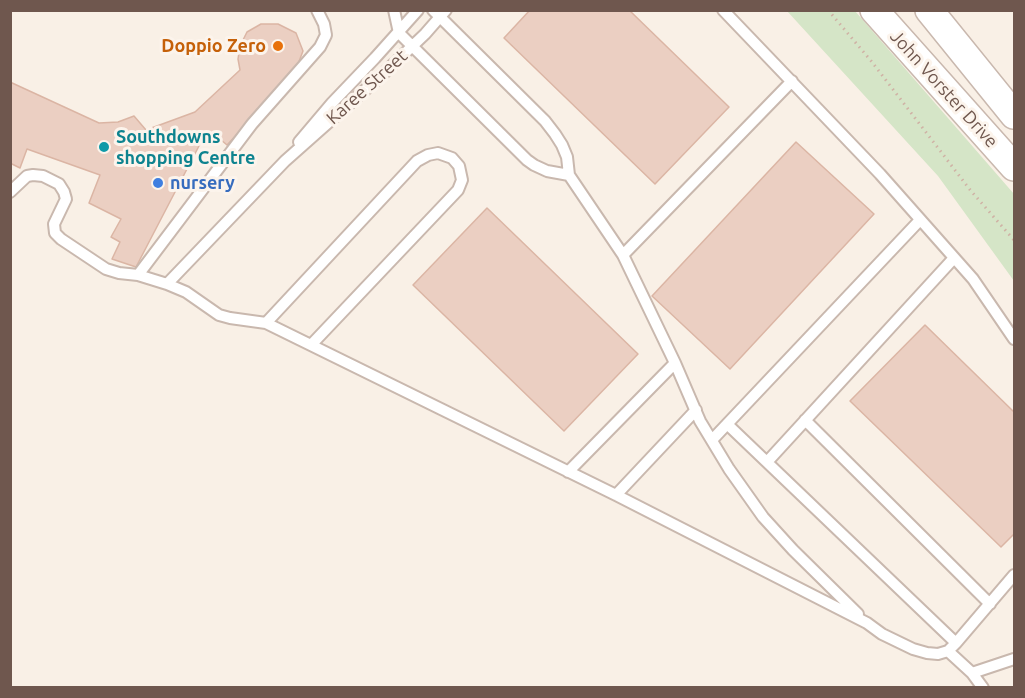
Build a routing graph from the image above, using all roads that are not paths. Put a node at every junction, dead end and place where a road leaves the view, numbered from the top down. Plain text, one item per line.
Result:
1 (317, 10) edge
2 (394, 10) edge
3 (418, 10) edge
4 (723, 10) edge
5 (874, 10) edge
6 (929, 10) edge
7 (440, 13) edge
8 (399, 33) junction
9 (412, 46) junction
10 (792, 81) junction
11 (1014, 115) edge
12 (285, 161) junction
13 (1014, 166) edge
14 (569, 175) junction
15 (10, 192) edge
16 (920, 220) junction
17 (623, 255) junction
18 (954, 258) junction
19 (138, 275) junction
20 (167, 284) junction
21 (266, 323) junction
22 (1014, 339) edge
23 (311, 345) junction
24 (675, 363) junction
25 (696, 410) junction
26 (805, 420) junction
27 (727, 424) junction
28 (712, 440) junction
29 (766, 462) junction
30 (568, 472) junction
31 (616, 495) junction
32 (1014, 575) edge
33 (990, 604) junction
34 (867, 623) junction
35 (957, 643) junction
36 (948, 651) junction
37 (1014, 659) edge
38 (972, 674) junction
39 (983, 687) edge

1 - 19 lane
2 - 8 lane
3 - 8 lane, Karee Street
4 - 10 lane
5 - 13 street, John Vorster Drive
6 - 11 street, John Vorster Drive
7 - 9 lane, Karee Street
7 - 14 lane
8 - 9 lane
8 - 12 lane, Karee Street
9 - 12 lane, Karee Street
9 - 14 lane
10 - 16 lane
10 - 17 lane
12 - 20 lane, Karee Street
14 - 17 lane
15 - 19 lane
16 - 18 lane
16 - 27 lane
17 - 24 lane
18 - 22 lane
18 - 26 lane
19 - 20 lane
20 - 21 lane
21 - 23 lane
21 - 23 lane
23 - 30 lane
24 - 25 lane
24 - 30 lane
25 - 28 lane
25 - 31 lane
26 - 29 lane
26 - 33 lane
27 - 28 lane
27 - 29 lane
28 - 34 lane
29 - 35 lane
30 - 31 lane
31 - 34 lane
32 - 33 lane
33 - 35 lane
34 - 36 lane
35 - 36 lane
36 - 38 lane
37 - 38 lane
38 - 39 lane

